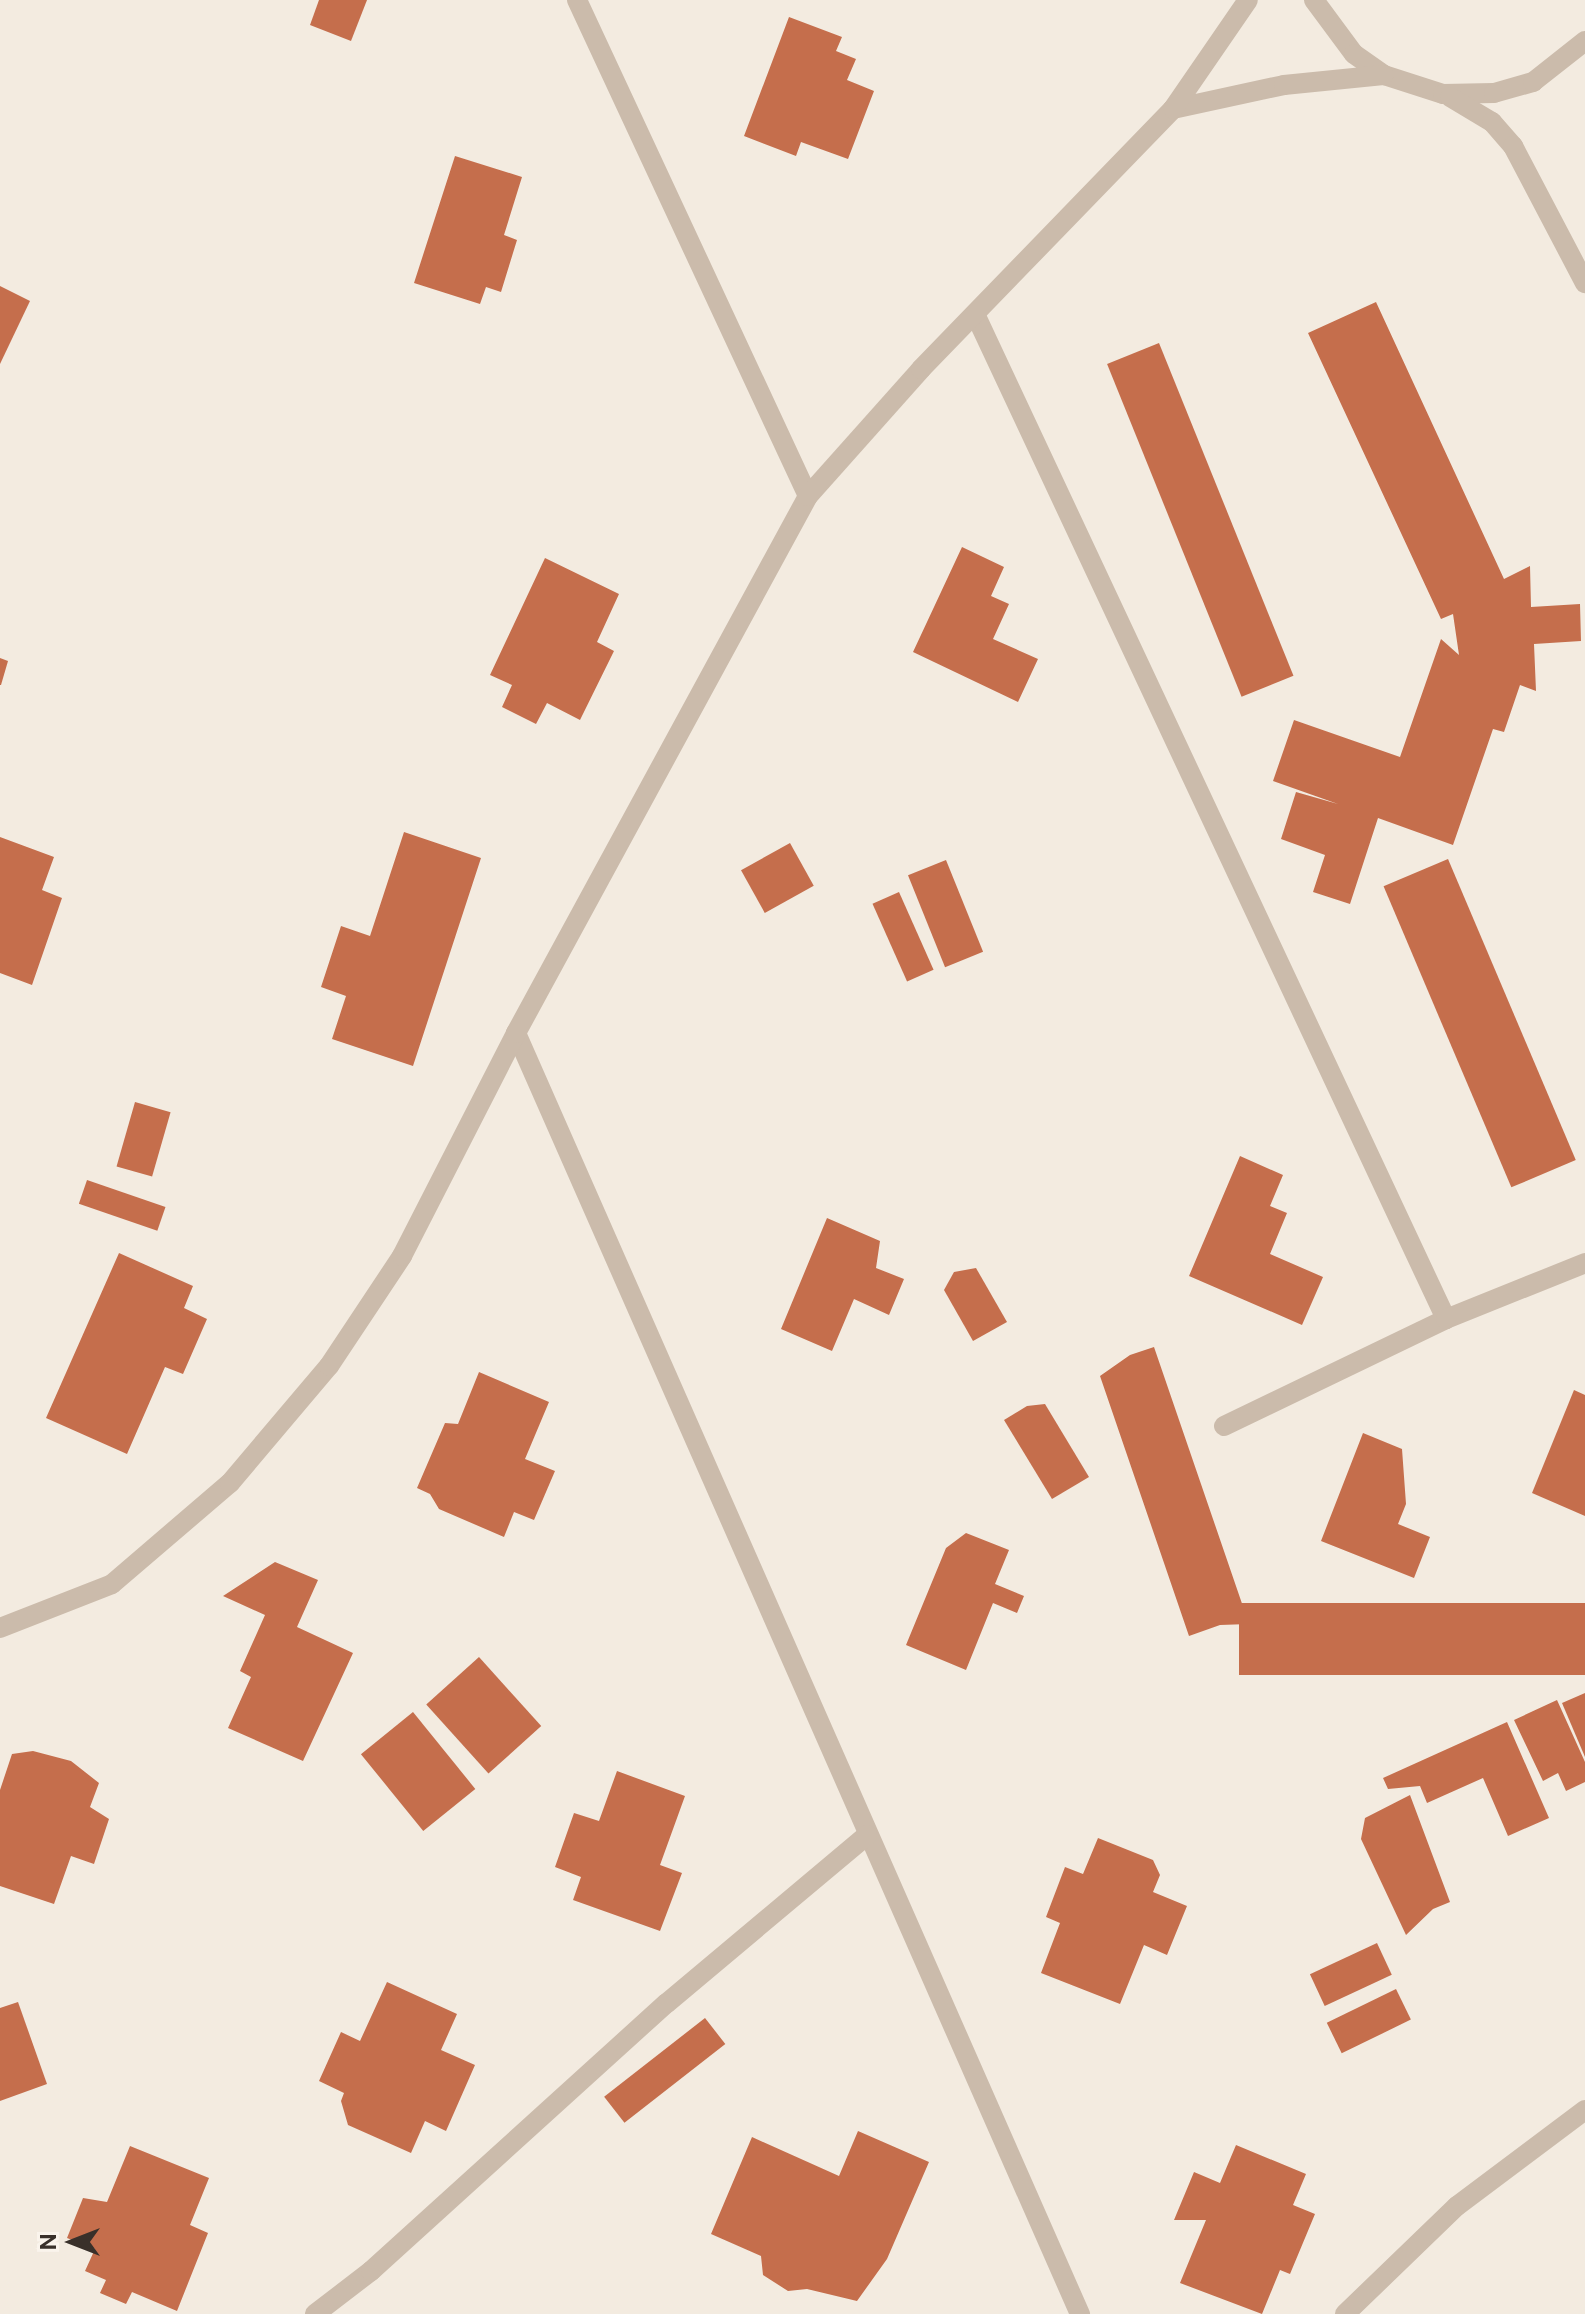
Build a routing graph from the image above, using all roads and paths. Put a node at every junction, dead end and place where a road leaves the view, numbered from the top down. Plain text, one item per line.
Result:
1 (577, 0) edge
2 (1248, 0) edge
3 (1314, 0) edge
4 (1585, 41) edge
5 (1384, 75) junction
6 (1443, 94) junction
7 (1173, 109) junction
8 (1585, 283) edge
9 (975, 314) junction
10 (808, 496) junction
11 (516, 1033) junction
12 (1585, 1263) edge
13 (1446, 1319) junction
14 (1224, 1426) dead end
15 (0, 1628) edge
16 (867, 1835) junction
17 (1585, 2110) edge
18 (315, 2314) edge
19 (1080, 2314) edge
20 (1345, 2314) edge

1 - 10 lane
2 - 7 lane
3 - 5 lane
4 - 6 lane
5 - 6 lane
5 - 7 lane
6 - 8 lane
7 - 9 lane
9 - 10 lane
9 - 13 lane
10 - 11 lane
11 - 15 lane
11 - 16 lane
12 - 13 lane
13 - 14 lane
16 - 18 lane
16 - 19 lane
17 - 20 lane

